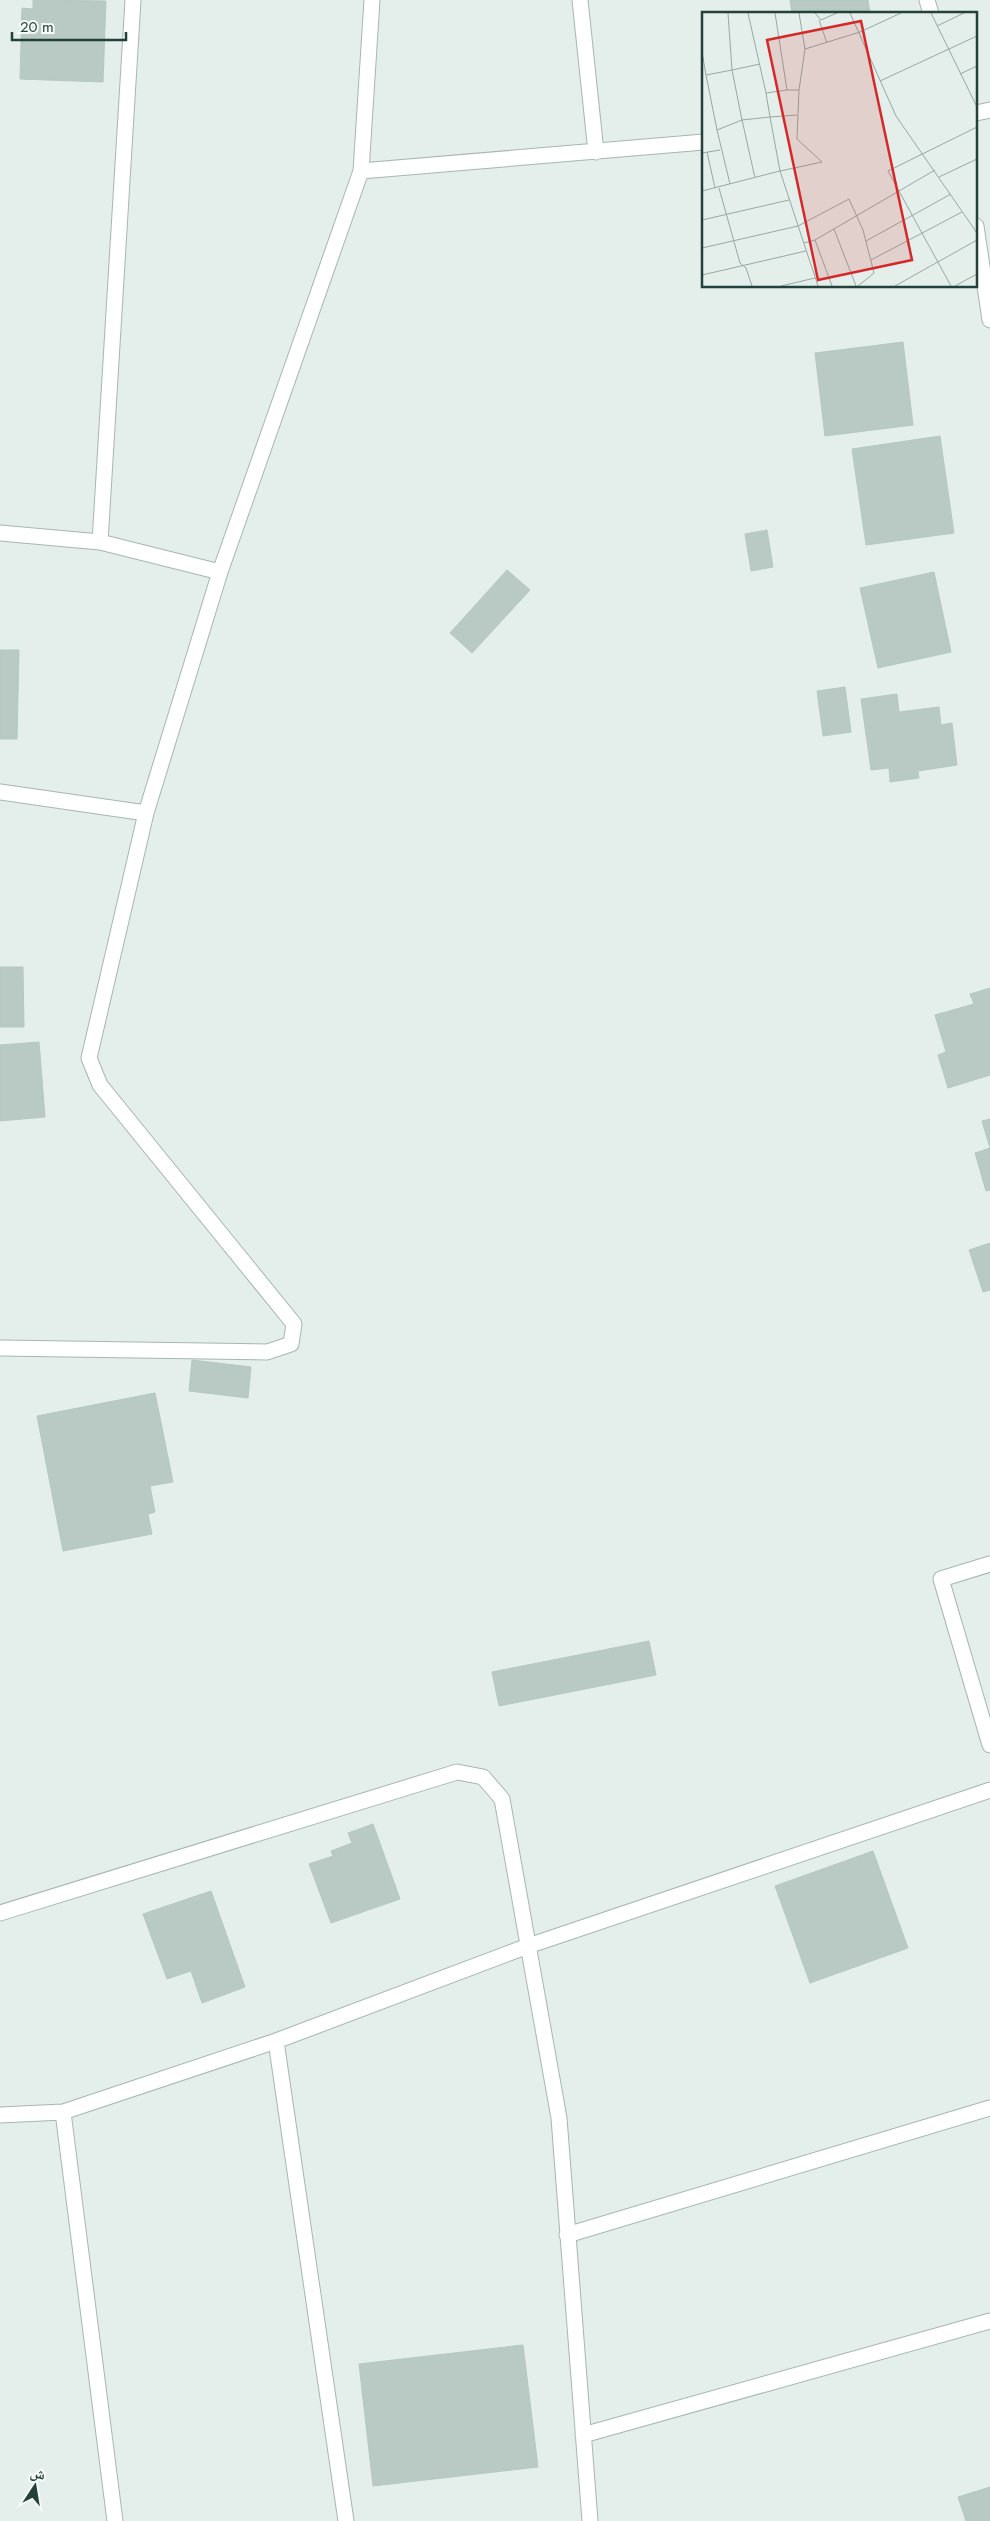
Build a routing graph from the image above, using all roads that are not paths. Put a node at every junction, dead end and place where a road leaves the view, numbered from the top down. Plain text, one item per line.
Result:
1 (133, 0) edge
2 (372, 0) edge
3 (580, 0) edge
4 (702, 142) edge
5 (596, 152) junction
6 (361, 171) junction
7 (978, 239) edge
8 (990, 320) edge
9 (0, 533) edge
10 (100, 542) junction
11 (220, 572) junction
12 (0, 792) edge
13 (146, 813) junction
14 (0, 1348) edge
15 (990, 1564) edge
16 (990, 1745) edge
17 (990, 1790) edge
18 (0, 1913) edge
19 (528, 1946) junction
20 (276, 2041) junction
21 (990, 2108) edge
22 (63, 2112) junction
23 (0, 2115) edge
24 (568, 2235) junction
25 (990, 2321) edge
26 (584, 2436) junction
27 (115, 2521) edge
28 (346, 2521) edge
29 (590, 2521) edge

1 - 10 street
2 - 6 street
3 - 5 street
4 - 5 street
5 - 6 street
6 - 11 street
7 - 8 street
9 - 10 street
10 - 11 street
11 - 13 street
12 - 13 street
13 - 14 street
15 - 16 street
17 - 19 street
18 - 19 street
19 - 20 street
19 - 24 street
20 - 22 street
20 - 28 street
21 - 24 street
22 - 23 street
22 - 27 street
24 - 26 street
25 - 26 street
26 - 29 street

